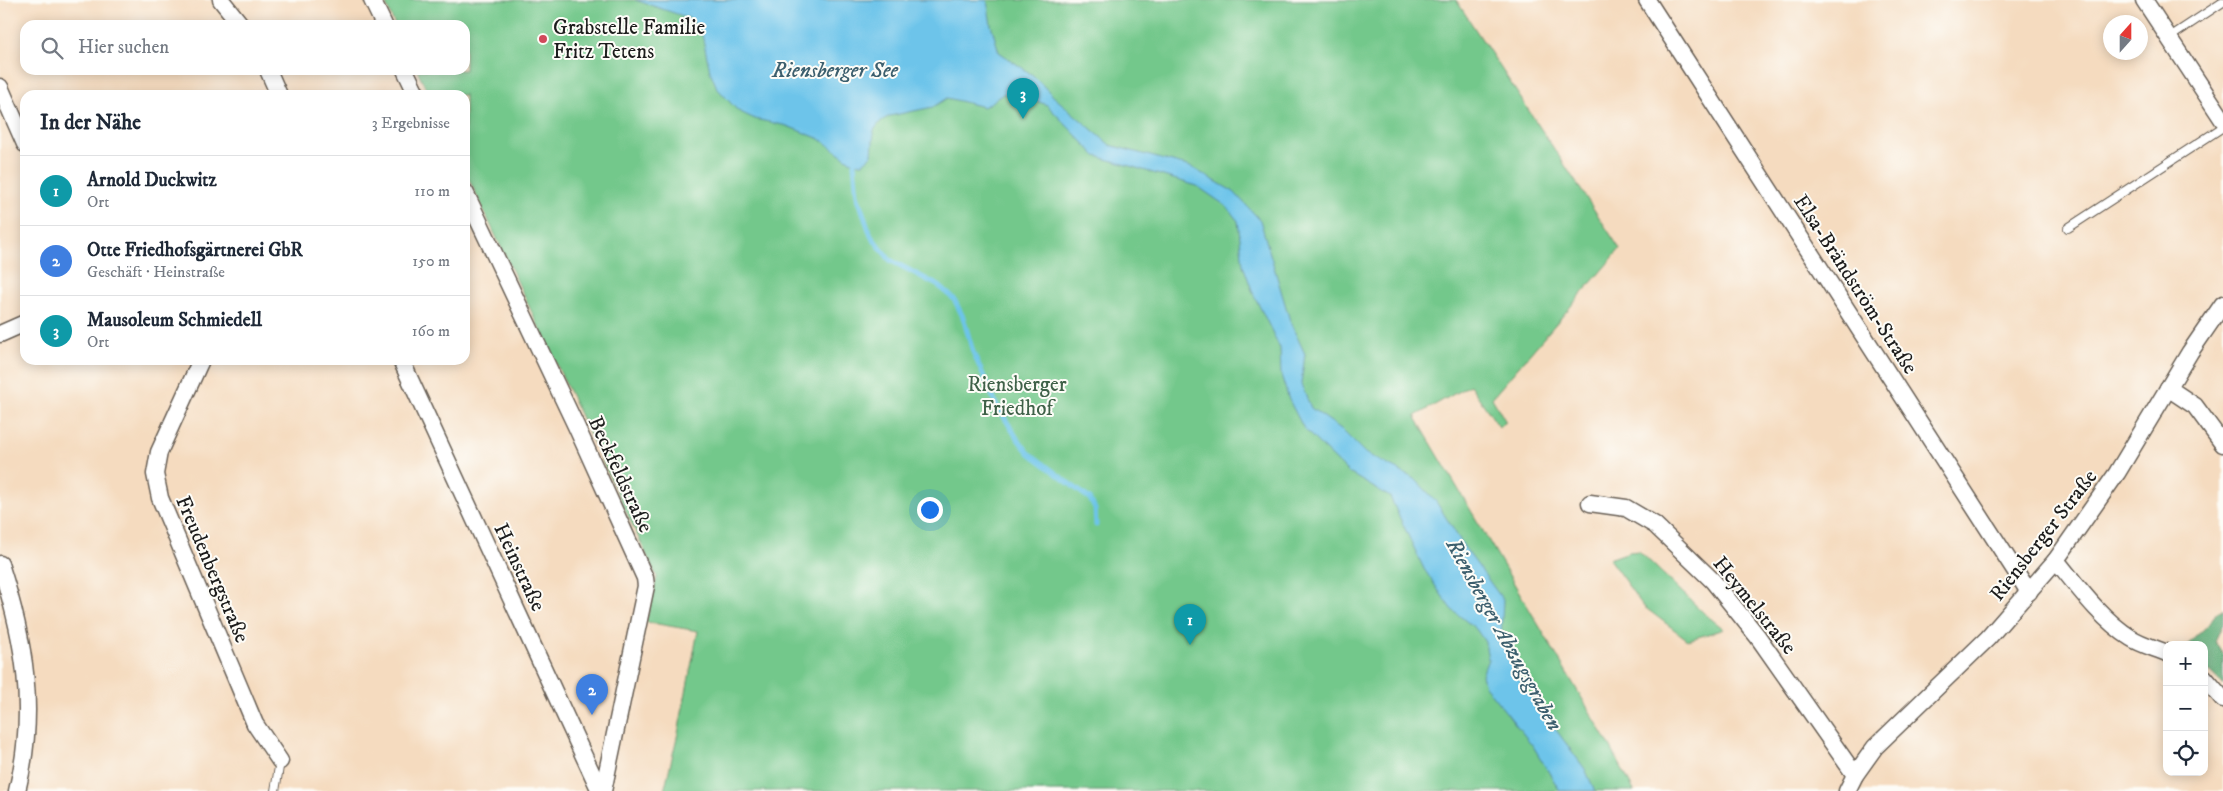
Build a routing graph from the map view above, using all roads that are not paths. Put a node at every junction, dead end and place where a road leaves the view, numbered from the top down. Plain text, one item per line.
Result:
1 (221, 0) edge
2 (372, 0) edge
3 (1647, 0) edge
4 (2144, 0) edge
5 (2223, 2) edge
6 (237, 20) edge
7 (382, 20) edge
8 (2170, 37) junction
9 (270, 75) edge
10 (407, 75) edge
11 (0, 87) edge
12 (277, 90) edge
13 (415, 90) edge
14 (2223, 120) edge
15 (2223, 127) edge
16 (20, 133) edge
17 (470, 203) edge
18 (2068, 228) dead end
19 (2223, 304) edge
20 (20, 325) edge
21 (0, 334) edge
22 (199, 365) edge
23 (403, 365) edge
24 (2168, 388) junction
25 (2223, 444) edge
26 (1590, 503) dead end
27 (2056, 560) junction
28 (0, 564) edge
29 (2030, 592) junction
30 (2163, 651) edge
31 (2208, 681) edge
32 (2223, 698) edge
33 (280, 761) joint
34 (1855, 775) junction
35 (17, 791) edge
36 (275, 791) edge
37 (602, 791) edge
38 (1847, 791) edge

1 - 6 street
2 - 7 street
3 - 29 street, Elsa-Brändström-Straße
4 - 8 street
5 - 8 lane
8 - 14 street
9 - 12 street
10 - 13 street
11 - 16 street
15 - 18 lane
17 - 37 street, Beckfeldstraße
19 - 24 street, Riensberger Straße
20 - 21 street
22 - 33 street, Freudenbergstraße
23 - 37 street, Heinstraße
24 - 25 street
24 - 27 street, Riensberger Straße
26 - 34 street, Heymelstraße
27 - 29 street, Riensberger Straße
27 - 30 street
28 - 35 street
29 - 34 street, Riensberger Straße
31 - 32 street
33 - 36 lane, Freudenbergstraße
34 - 38 street, Riensberger Straße

